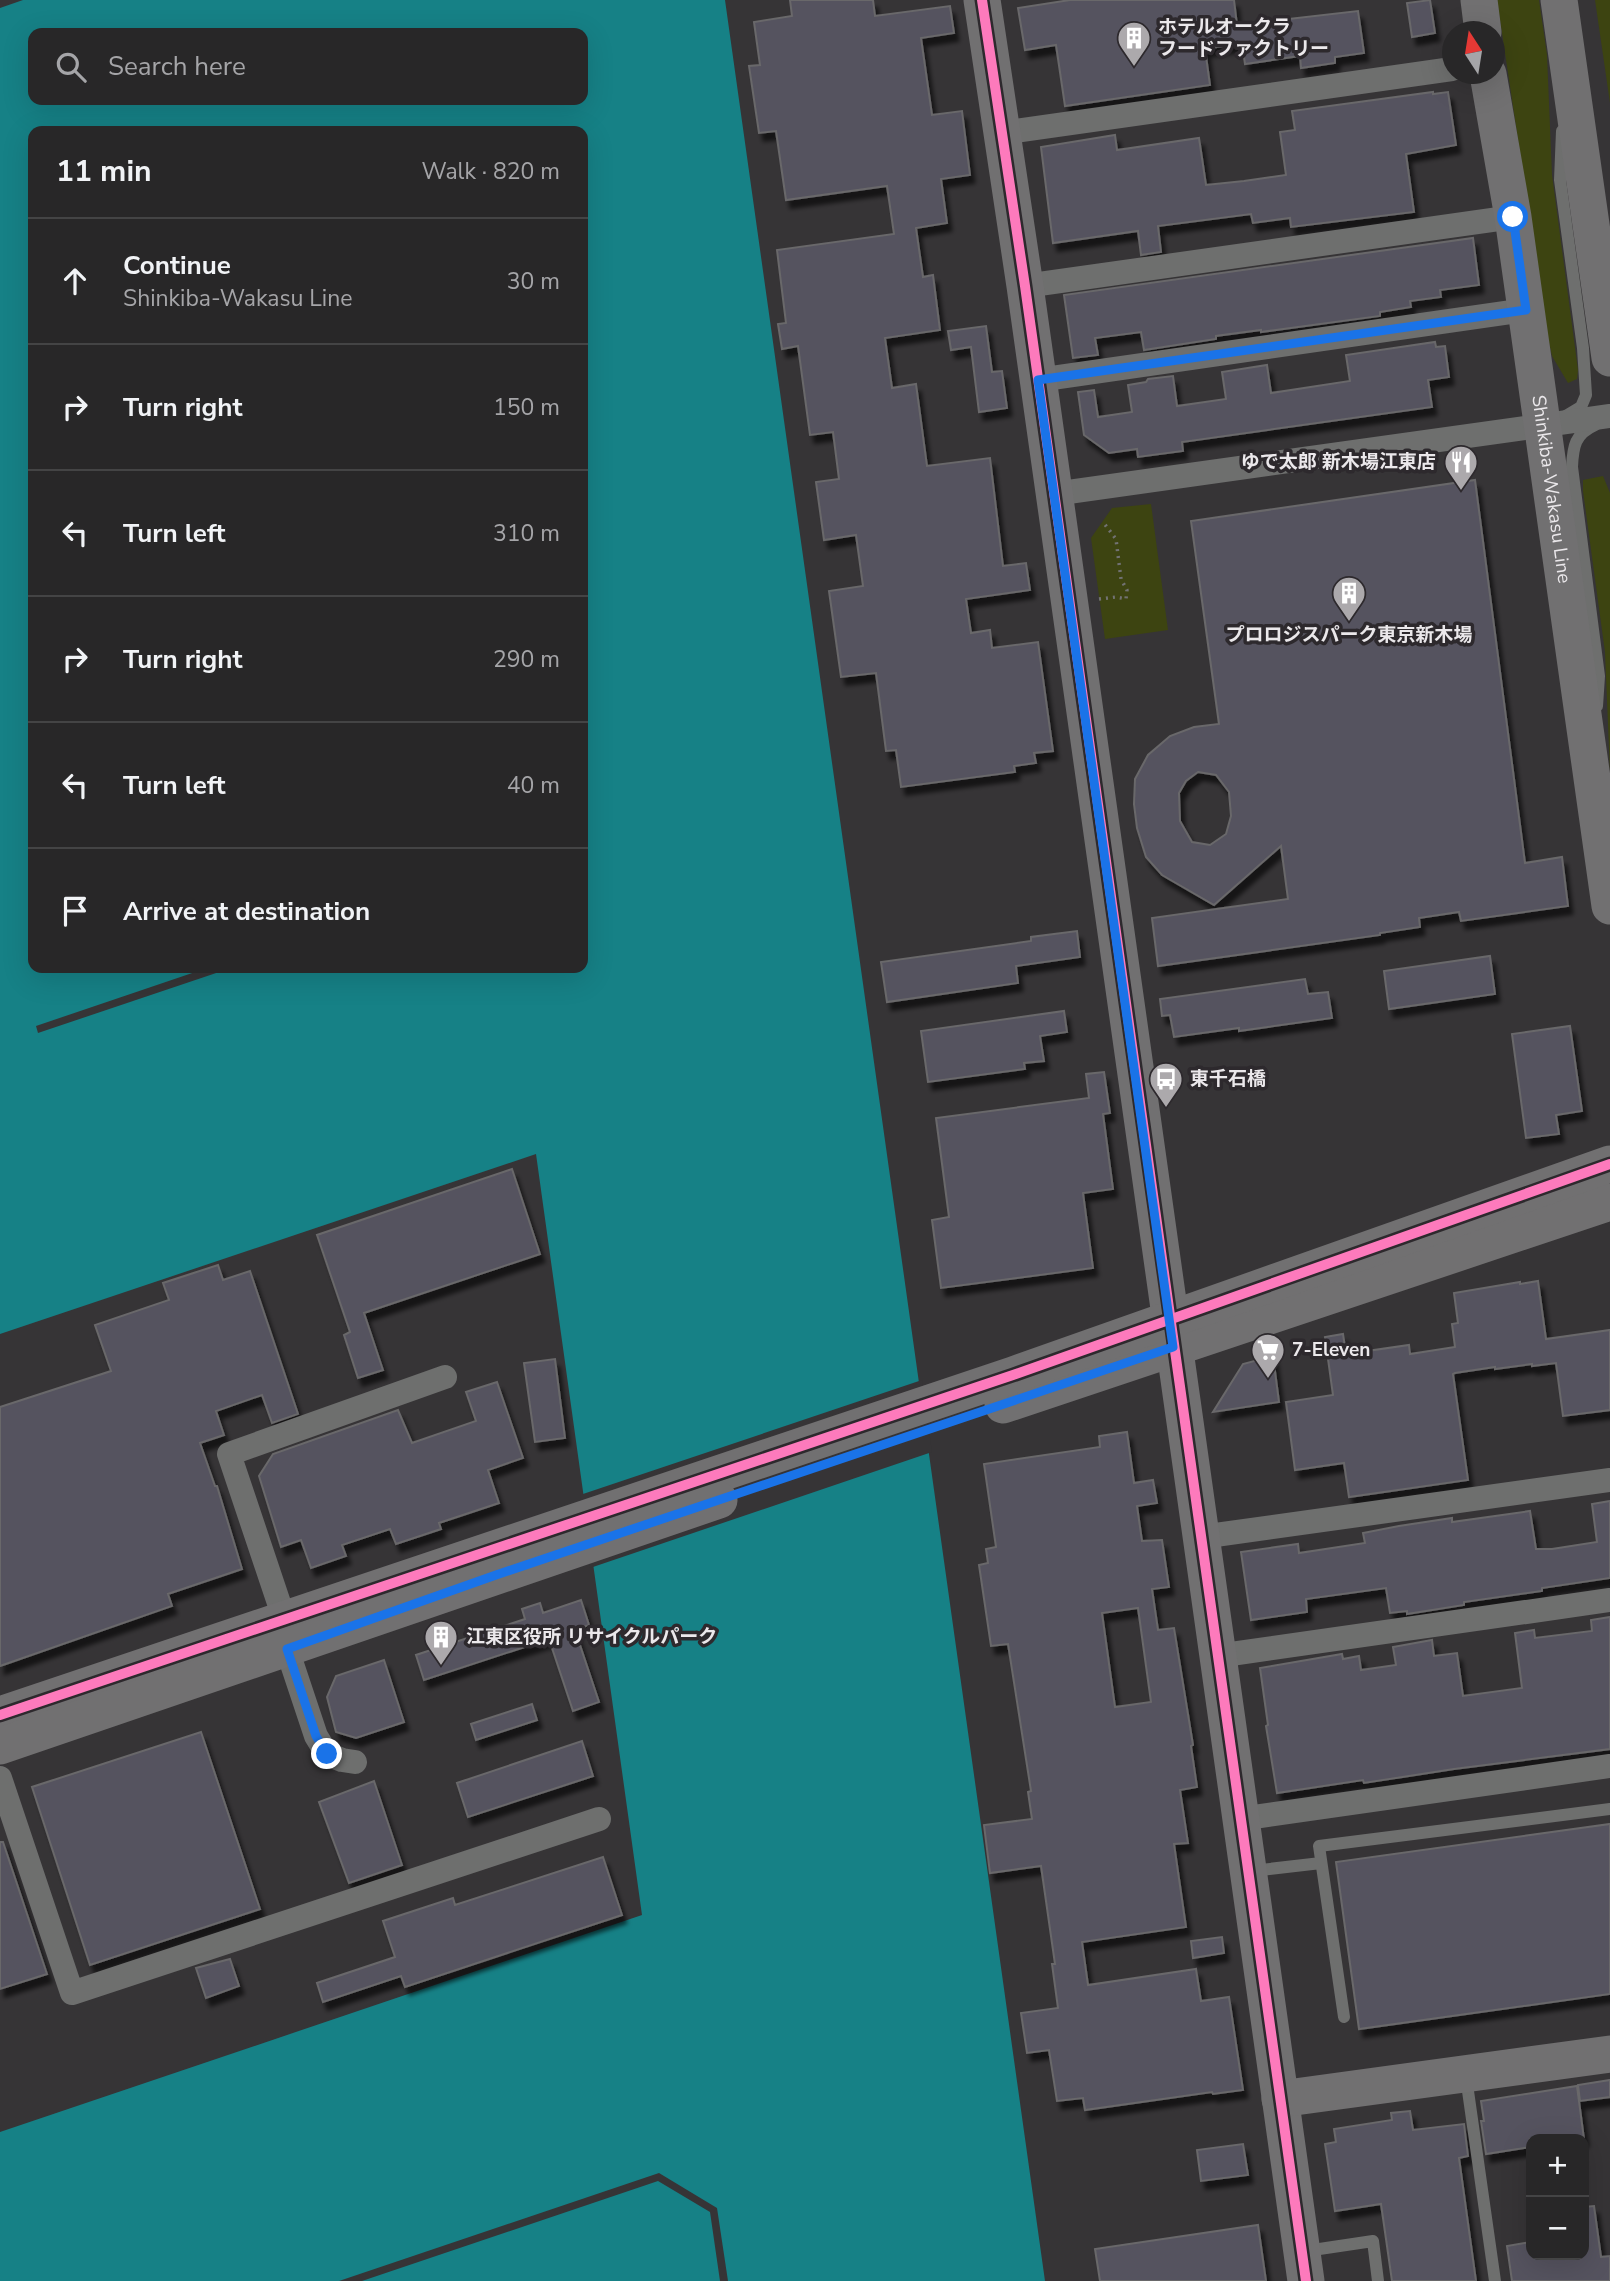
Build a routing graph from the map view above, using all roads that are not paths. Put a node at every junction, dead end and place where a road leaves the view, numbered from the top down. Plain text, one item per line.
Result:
1 (982, 0) edge
2 (1479, 0) edge
3 (1559, 0) edge
4 (1482, 21) edge
5 (1566, 47) junction
6 (1442, 70) edge
7 (1490, 84) edge
8 (1001, 133) junction
9 (1513, 217) junction
10 (1025, 286) junction
11 (1526, 310) junction
12 (1610, 358) edge
13 (1038, 380) junction
14 (1610, 417) edge
15 (1542, 426) junction
16 (1054, 494) junction
17 (1591, 772) junction
18 (1610, 906) edge
19 (1610, 1164) edge
20 (1610, 1202) edge
21 (1171, 1333) junction
22 (445, 1377) dead end
23 (1610, 1480) edge
24 (1200, 1537) junction
25 (1610, 1600) edge
26 (285, 1634) junction
27 (1217, 1656) junction
28 (0, 1714) edge
29 (0, 1746) edge
30 (355, 1762) dead end
31 (1610, 1766) edge
32 (0, 1778) edge
33 (1610, 1809) edge
34 (599, 1819) dead end
35 (1240, 1819) junction
36 (1321, 1863) junction
37 (1248, 1871) junction
38 (1344, 2018) dead end
39 (1610, 2054) edge
40 (1465, 2074) junction
41 (1280, 2099) junction
42 (1304, 2266) edge
43 (1378, 2281) edge
44 (1495, 2281) edge

1 - 8 street
2 - 4 street
3 - 5 street
5 - 12 street
5 - 15 lane
6 - 8 street
7 - 9 street, Shinkiba-Wakasu Line
8 - 10 street
9 - 10 street
9 - 11 street, Shinkiba-Wakasu Line
10 - 13 street
11 - 13 street
11 - 15 street, Shinkiba-Wakasu Line
13 - 16 street
14 - 15 street
14 - 17 lane
15 - 16 street
15 - 17 street, Shinkiba-Wakasu Line
16 - 21 street
17 - 18 street, Shinkiba-Wakasu Line
19 - 21 street
20 - 21 street
21 - 24 street
21 - 26 street
22 - 26 street
23 - 24 street
24 - 27 street
25 - 27 street
26 - 28 street
26 - 29 street
26 - 30 street
27 - 35 street
31 - 35 street
32 - 34 street
33 - 36 lane
35 - 37 street
36 - 37 lane
36 - 38 lane
37 - 41 street
39 - 40 street
40 - 41 street
40 - 44 lane
41 - 42 street
42 - 43 lane

